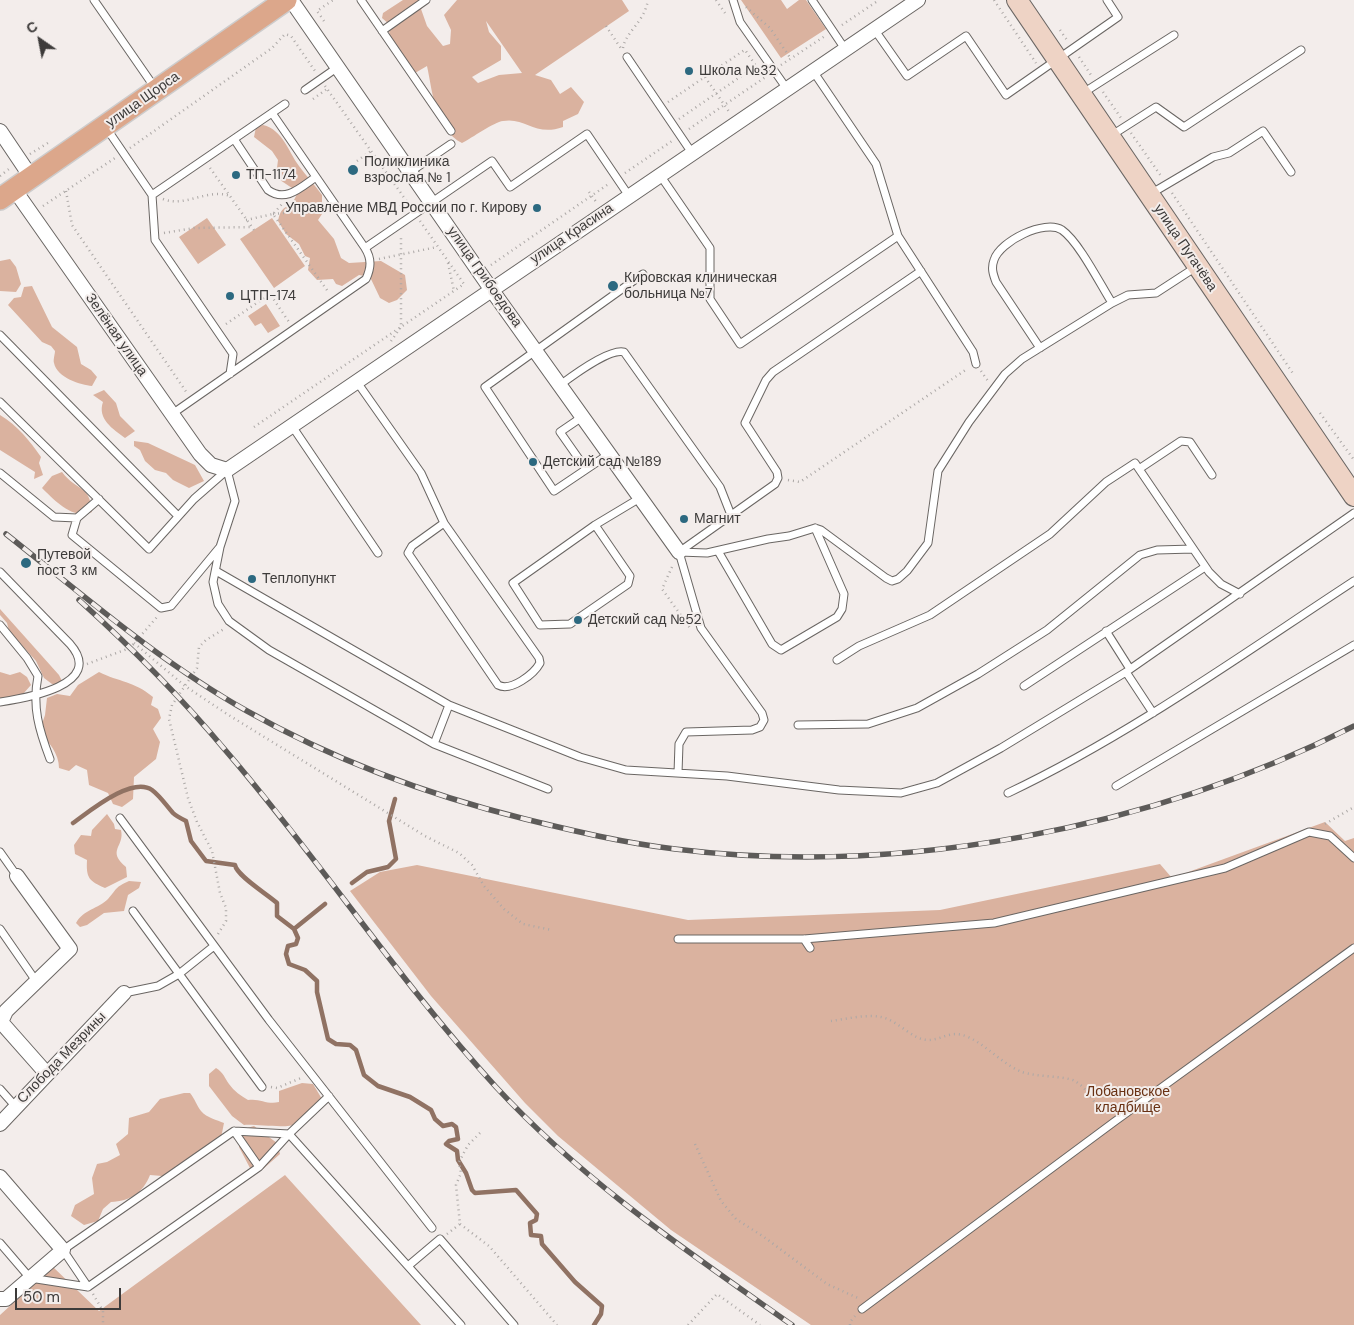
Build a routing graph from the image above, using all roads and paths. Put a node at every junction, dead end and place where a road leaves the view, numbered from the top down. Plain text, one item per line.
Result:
1 (94, 0) edge
2 (286, 0) edge
3 (291, 0) edge
4 (361, 0) edge
5 (426, 0) edge
6 (648, 0) edge
7 (733, 0) edge
8 (812, 0) edge
9 (918, 0) edge
10 (994, 0) edge
11 (1017, 0) edge
12 (1106, 0) edge
13 (744, 5) dead end
14 (1056, 24) dead end
15 (606, 26) dead end
16 (874, 29) junction
17 (382, 30) junction
18 (1174, 35) dead end
19 (748, 48) dead end
20 (845, 49) junction
21 (745, 50) junction
22 (1302, 50) dead end
23 (626, 57) junction
24 (791, 59) dead end
25 (1057, 59) junction
26 (338, 67) junction
27 (813, 71) junction
28 (705, 77) junction
29 (320, 79) junction
30 (328, 89) junction
31 (787, 89) junction
32 (1089, 89) junction
33 (305, 90) dead end
34 (156, 91) junction
35 (716, 94) junction
36 (313, 99) dead end
37 (285, 104) dead end
38 (661, 107) junction
39 (272, 113) junction
40 (730, 114) dead end
41 (672, 124) junction
42 (105, 126) junction
43 (451, 130) dead end
44 (0, 131) edge
45 (1118, 131) junction
46 (234, 139) junction
47 (451, 144) dead end
48 (371, 151) junction
49 (123, 152) junction
50 (692, 153) junction
51 (204, 160) junction
52 (356, 161) dead end
53 (410, 172) junction
54 (1291, 172) dead end
55 (660, 175) junction
56 (31, 177) junction
57 (316, 177) junction
58 (1167, 185) junction
59 (66, 191) junction
60 (7, 194) edge
61 (152, 195) junction
62 (1149, 195) junction
63 (230, 196) junction
64 (629, 196) junction
65 (407, 202) junction
66 (432, 202) junction
67 (284, 203) dead end
68 (338, 208) junction
69 (392, 212) dead end
70 (31, 214) junction
71 (273, 214) junction
72 (415, 214) junction
73 (246, 220) junction
74 (401, 223) junction
75 (155, 235) junction
76 (898, 236) junction
77 (438, 247) junction
78 (365, 248) junction
79 (401, 255) junction
80 (370, 260) junction
81 (448, 261) junction
82 (1198, 266) junction
83 (921, 271) junction
84 (643, 274) dead end
85 (492, 289) junction
86 (454, 291) junction
87 (335, 301) junction
88 (1112, 303) junction
89 (402, 327) junction
90 (294, 329) junction
91 (216, 330) junction
92 (0, 335) edge
93 (386, 348) dead end
94 (1040, 348) junction
95 (536, 351) junction
96 (976, 364) junction
97 (230, 374) junction
98 (1294, 376) dead end
99 (356, 382) junction
100 (560, 385) junction
101 (994, 388) junction
102 (192, 400) junction
103 (0, 402) edge
104 (1316, 407) dead end
105 (172, 414) junction
106 (582, 417) junction
107 (292, 426) junction
108 (254, 427) dead end
109 (609, 454) junction
110 (1354, 460) edge
111 (586, 469) junction
112 (1139, 469) junction
113 (228, 470) junction
114 (0, 473) edge
115 (1212, 475) dead end
116 (778, 478) junction
117 (1354, 496) edge
118 (640, 498) junction
119 (99, 499) junction
120 (1354, 514) edge
121 (731, 515) junction
122 (178, 516) junction
123 (77, 518) junction
124 (444, 523) junction
125 (595, 525) junction
126 (815, 528) junction
127 (220, 547) junction
128 (1193, 549) junction
129 (718, 551) junction
130 (679, 552) junction
131 (378, 553) dead end
132 (1205, 567) junction
133 (216, 570) junction
134 (0, 572) edge
135 (1354, 580) edge
136 (1240, 594) junction
137 (164, 608) junction
138 (229, 621) junction
139 (0, 625) edge
140 (1106, 631) junction
141 (134, 643) junction
142 (1354, 645) edge
143 (838, 660) dead end
144 (79, 667) junction
145 (1128, 670) junction
146 (185, 686) junction
147 (1024, 686) dead end
148 (34, 696) junction
149 (0, 702) edge
150 (450, 705) junction
151 (1153, 713) junction
152 (798, 725) dead end
153 (434, 744) junction
154 (50, 759) dead end
155 (678, 773) junction
156 (1116, 786) dead end
157 (548, 789) dead end
158 (1008, 793) dead end
159 (1354, 807) edge
160 (120, 818) dead end
161 (1309, 832) junction
162 (0, 852) edge
163 (1354, 858) edge
164 (17, 876) joint
165 (133, 911) dead end
166 (0, 929) edge
167 (552, 930) dead end
168 (804, 939) junction
169 (678, 940) dead end
170 (214, 946) junction
171 (810, 948) dead end
172 (1354, 948) edge
173 (179, 974) junction
174 (36, 980) junction
175 (124, 993) joint
176 (3, 1007) edge
177 (831, 1021) dead end
178 (47, 1074) junction
179 (312, 1074) junction
180 (262, 1087) joint
181 (0, 1089) edge
182 (329, 1096) junction
183 (16, 1106) junction
184 (1114, 1122) junction
185 (0, 1124) edge
186 (234, 1131) junction
187 (482, 1131) dead end
188 (289, 1134) junction
189 (694, 1144) dead end
190 (259, 1167) junction
191 (0, 1177) edge
192 (460, 1224) junction
193 (432, 1228) dead end
194 (440, 1239) junction
195 (0, 1243) edge
196 (63, 1250) junction
197 (408, 1266) junction
198 (30, 1278) junction
199 (88, 1288) junction
200 (0, 1299) edge
201 (871, 1303) junction
202 (862, 1309) dead end
203 (103, 1325) edge
204 (461, 1325) edge
205 (514, 1325) edge
206 (557, 1325) edge
207 (688, 1325) edge
208 (760, 1325) edge

1 - 34 lane
2 - 34 main road, улица Щорса
3 - 26 street, улица Грибоедова
4 - 17 lane
5 - 17 lane
6 - 23 path
7 - 31 lane
8 - 20 lane
9 - 16 street, улица Красина
10 - 25 path
11 - 25 street, улица Пугачёва
12 - 25 lane
13 - 24 path
14 - 25 path
15 - 23 path
16 - 20 street, улица Красина
16 - 25 lane
17 - 43 lane
18 - 32 lane
19 - 21 path
20 - 27 street, улица Красина
21 - 28 path
21 - 35 path
22 - 45 lane
23 - 38 lane
25 - 32 street, улица Пугачёва
25 - 32 path
26 - 29 lane
26 - 53 street, улица Грибоедова
27 - 31 street, улица Красина
27 - 76 lane
28 - 35 path
28 - 38 path
29 - 30 path
29 - 33 lane
29 - 49 path
30 - 36 path
30 - 48 path
31 - 50 street, улица Красина
32 - 45 street, улица Пугачёва
32 - 45 path
34 - 42 main road, улица Щорса
35 - 40 path
35 - 41 path
37 - 39 lane
38 - 41 lane
39 - 46 lane
39 - 57 lane
41 - 50 lane
42 - 49 lane
42 - 56 main road, улица Щорса
44 - 56 street
45 - 58 path
45 - 62 street, улица Пугачёва
46 - 51 lane
46 - 57 lane
47 - 53 lane
48 - 52 path
48 - 65 path
49 - 59 path
49 - 61 lane
50 - 55 street, улица Красина
51 - 61 lane
51 - 63 path
53 - 66 street, улица Грибоедова
54 - 58 lane
55 - 64 street, улица Красина
55 - 76 lane
56 - 60 main road, улица Щорса
57 - 68 lane
58 - 62 lane
58 - 98 path
59 - 70 path
59 - 102 path
60 - 70 street, Зелёная улица
61 - 63 path
61 - 75 lane
62 - 82 street, улица Пугачёва
63 - 73 path
64 - 66 lane
64 - 85 street, улица Красина
65 - 69 path
65 - 72 path
66 - 72 lane
66 - 85 street, улица Грибоедова
67 - 71 path
68 - 71 path
68 - 78 lane
70 - 105 street, Зелёная улица
71 - 73 path
71 - 87 path
72 - 74 lane
72 - 77 path
73 - 75 path
74 - 78 lane
74 - 79 path
75 - 91 lane
76 - 83 lane
77 - 79 path
77 - 81 path
78 - 80 lane
79 - 80 path
79 - 89 path
80 - 87 lane
81 - 86 path
81 - 86 path
82 - 88 lane
82 - 117 street, улица Пугачёва
83 - 96 lane
83 - 116 lane
84 - 95 lane
85 - 95 street, улица Грибоедова
85 - 99 street, улица Красина
86 - 89 path
87 - 90 lane
88 - 94 lane
88 - 94 lane
89 - 93 path
89 - 108 path
90 - 91 path
90 - 97 lane
91 - 97 lane
92 - 122 lane
94 - 101 lane
95 - 100 street, улица Грибоедова
95 - 111 lane
96 - 101 path
96 - 116 path
97 - 102 lane
99 - 107 street, улица Красина
99 - 124 lane
100 - 106 street, улица Грибоедова
100 - 121 lane
101 - 126 lane
102 - 105 lane
103 - 119 lane
104 - 110 path
105 - 113 street, Зелёная улица
106 - 109 street, улица Грибоедова
106 - 111 lane
107 - 113 street, улица Красина
107 - 131 lane
109 - 111 lane
109 - 118 street, улица Грибоедова
112 - 115 lane
112 - 128 lane
112 - 143 lane
113 - 122 lane
113 - 127 lane
114 - 123 lane
116 - 121 lane
118 - 125 lane
118 - 130 street, улица Грибоедова
119 - 122 lane
119 - 123 lane
120 - 136 lane
121 - 130 lane
123 - 137 lane
124 - 124 lane
125 - 125 lane
126 - 129 lane
126 - 129 lane
127 - 133 lane
127 - 137 lane
128 - 132 lane
128 - 152 lane
129 - 130 lane
130 - 155 lane
132 - 136 lane
132 - 140 lane
133 - 138 lane
133 - 150 lane
134 - 144 lane
135 - 151 lane
136 - 145 lane
137 - 141 path
138 - 146 path
138 - 153 lane
139 - 148 lane
140 - 145 lane
140 - 147 lane
141 - 144 path
141 - 146 path
142 - 156 lane
144 - 148 lane
145 - 151 lane
145 - 155 lane
146 - 167 path
146 - 170 path
148 - 149 lane
148 - 154 lane
150 - 153 lane
150 - 155 lane
151 - 158 lane
153 - 157 lane
159 - 161 path
160 - 170 lane
161 - 163 lane
161 - 168 lane
162 - 164 lane
164 - 174 street
165 - 173 lane
166 - 174 lane
168 - 169 lane
168 - 171 lane
170 - 173 lane
170 - 179 lane
172 - 184 lane
173 - 175 lane
173 - 180 lane
174 - 176 street
175 - 178 street, Слобода Мезрины
176 - 178 street
177 - 184 path
178 - 183 street, Слобода Мезрины
179 - 180 path
179 - 182 lane
181 - 183 lane
182 - 188 lane
182 - 193 lane
183 - 185 street, Слобода Мезрины
184 - 201 lane
186 - 188 lane
186 - 190 lane
186 - 196 lane
187 - 192 path
188 - 190 lane
188 - 197 lane
189 - 201 path
190 - 199 lane
191 - 196 street
192 - 194 path
192 - 206 path
194 - 197 lane
194 - 205 lane
195 - 198 lane
196 - 198 street
196 - 199 lane
197 - 204 lane
198 - 199 lane
198 - 200 street
199 - 203 path
201 - 202 lane
207 - 208 path

